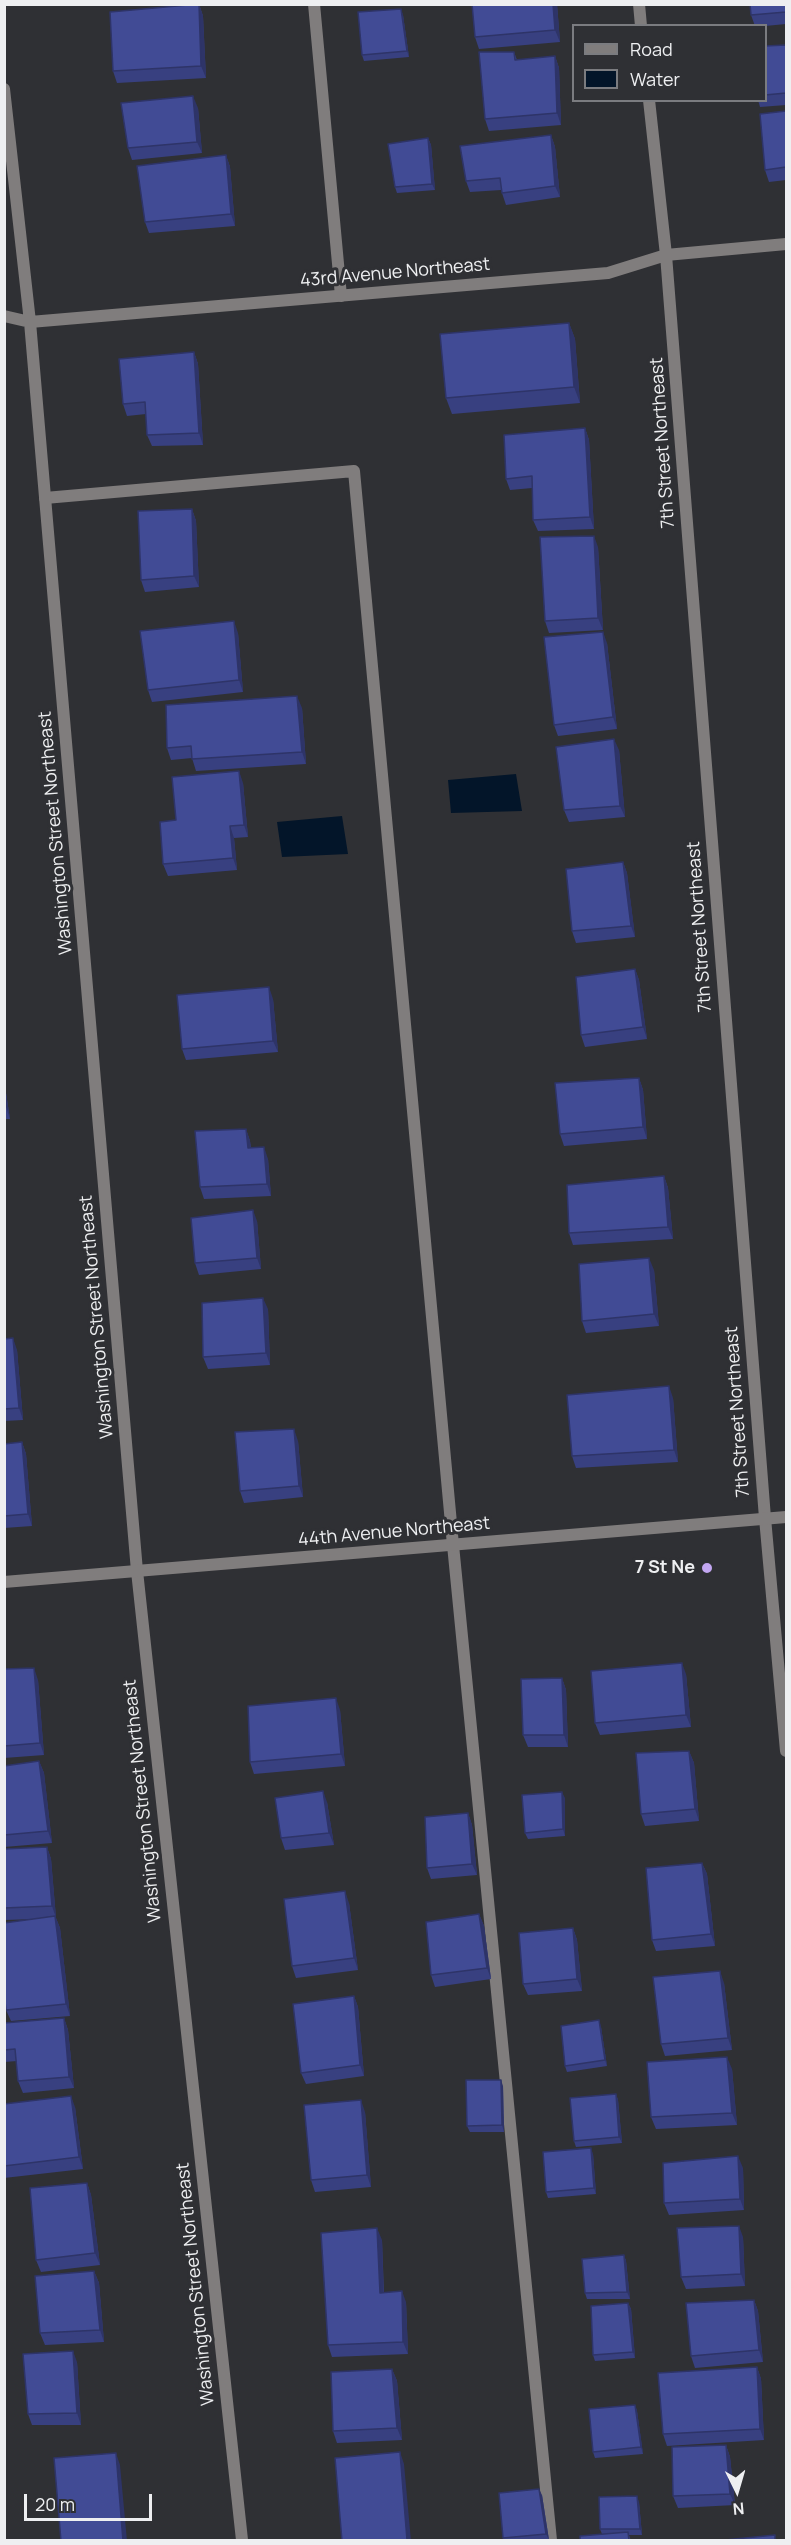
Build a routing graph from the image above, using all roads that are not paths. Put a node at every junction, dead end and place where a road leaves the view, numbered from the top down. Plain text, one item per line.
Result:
1 (314, 4) edge
2 (639, 4) edge
3 (641, 24) edge
4 (4, 89) edge
5 (649, 102) edge
6 (786, 244) edge
7 (666, 255) junction
8 (341, 296) junction
9 (4, 316) edge
10 (30, 322) junction
11 (45, 498) junction
12 (786, 1516) edge
13 (765, 1518) junction
14 (453, 1545) junction
15 (137, 1571) junction
16 (4, 1582) edge
17 (786, 1751) edge
18 (242, 2541) edge
19 (551, 2541) edge

1 - 8 street
2 - 3 street
4 - 10 street, Washington Street Northeast
5 - 7 street, 7th Street Northeast
6 - 7 street, 43rd Avenue Northeast
7 - 8 street, 43rd Avenue Northeast
7 - 13 street, 7th Street Northeast
8 - 10 street, 43rd Avenue Northeast
9 - 10 street, 43rd Avenue Northeast
10 - 11 street, Washington Street Northeast
11 - 14 street
11 - 15 street, Washington Street Northeast
12 - 13 street, 44th Avenue Northeast
13 - 14 street, 44th Avenue Northeast
13 - 17 street, 7th Street Northeast
14 - 15 street, 44th Avenue Northeast
14 - 19 street
15 - 16 street, 44th Avenue Northeast
15 - 18 street, Washington Street Northeast

